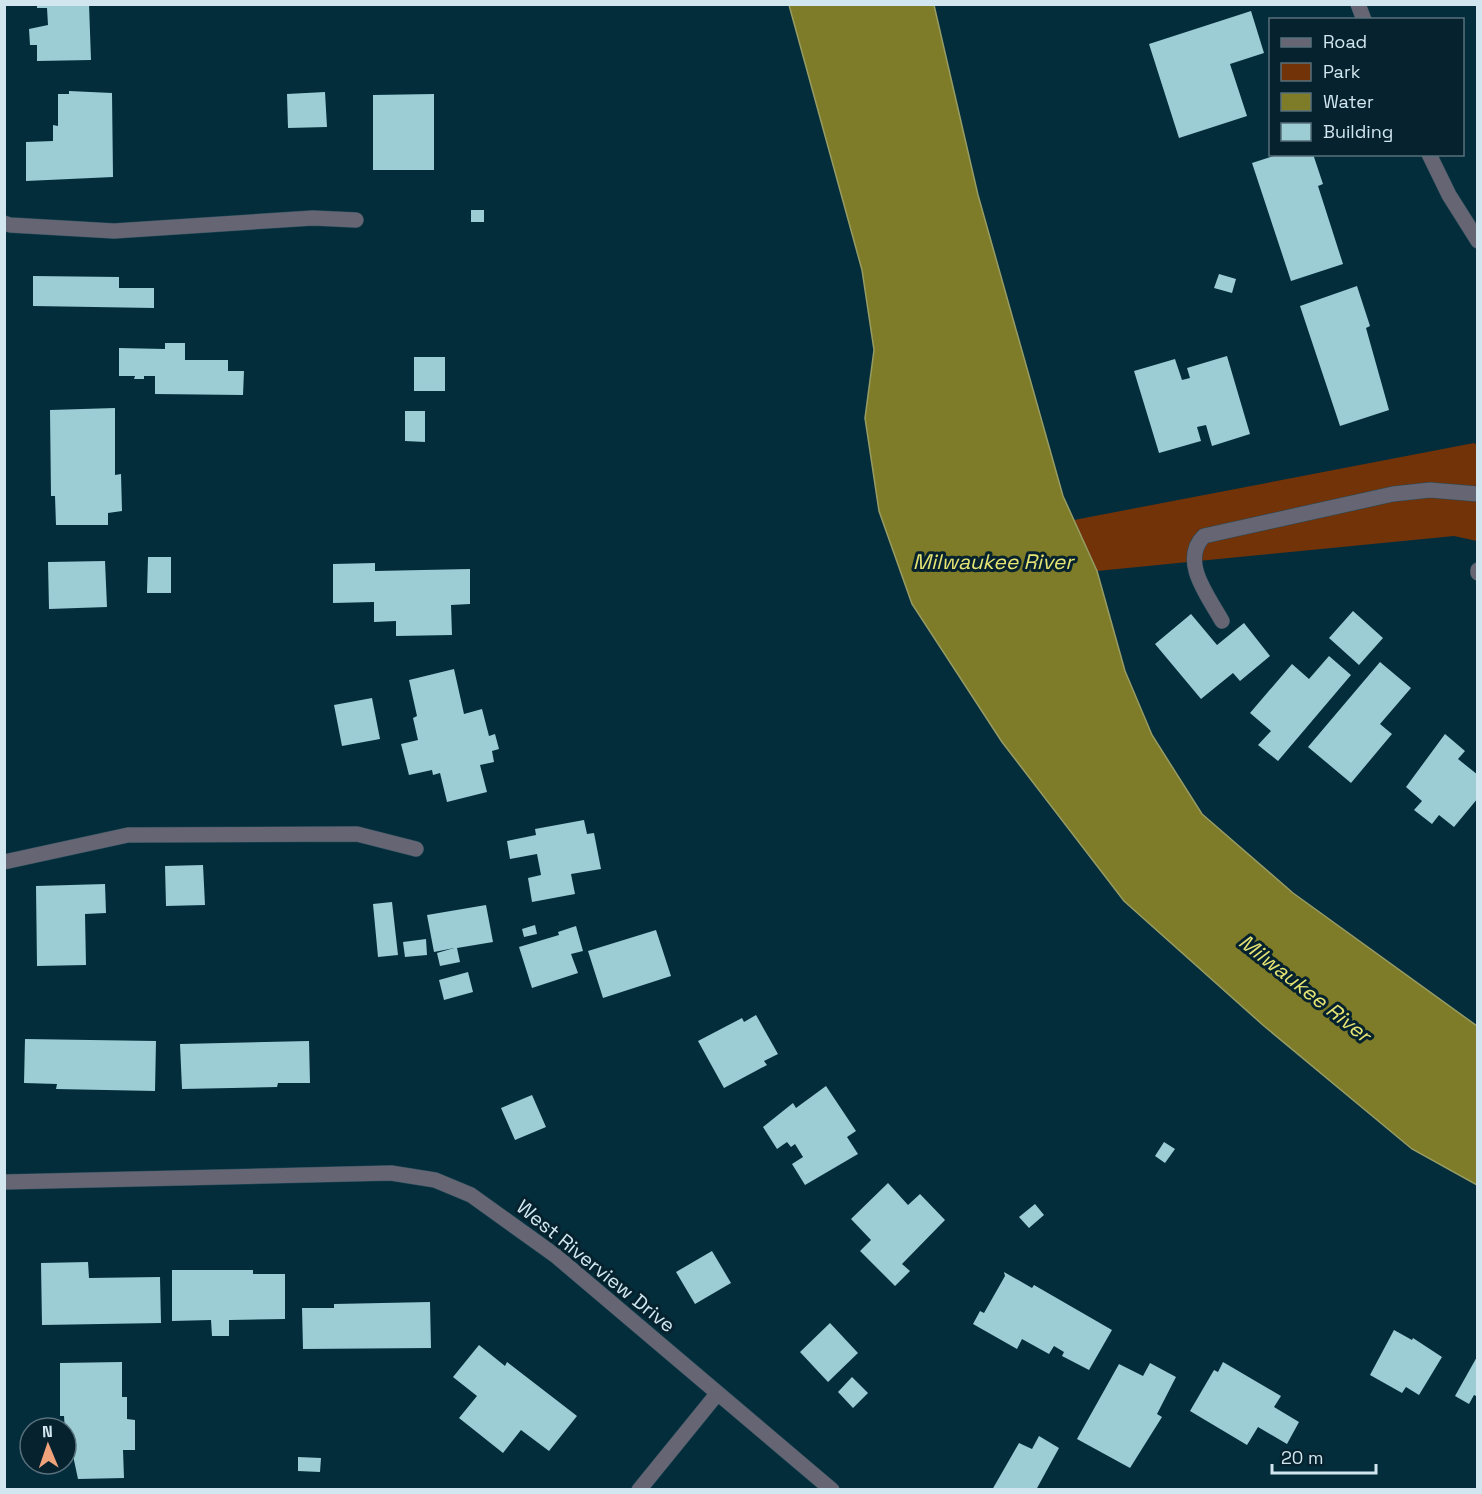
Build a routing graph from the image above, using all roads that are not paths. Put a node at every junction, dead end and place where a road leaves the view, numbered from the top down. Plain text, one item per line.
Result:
1 (1430, 156) edge
2 (356, 220) dead end
3 (4, 223) edge
4 (1478, 241) edge
5 (1478, 494) edge
6 (1222, 621) dead end
7 (416, 849) dead end
8 (4, 862) edge
9 (4, 1182) edge
10 (717, 1394) junction
11 (639, 1490) edge
12 (832, 1490) edge

1 - 4 street
2 - 3 street
5 - 6 street
7 - 8 street
9 - 10 street, West Riverview Drive
10 - 11 street
10 - 12 street, West Riverview Drive

